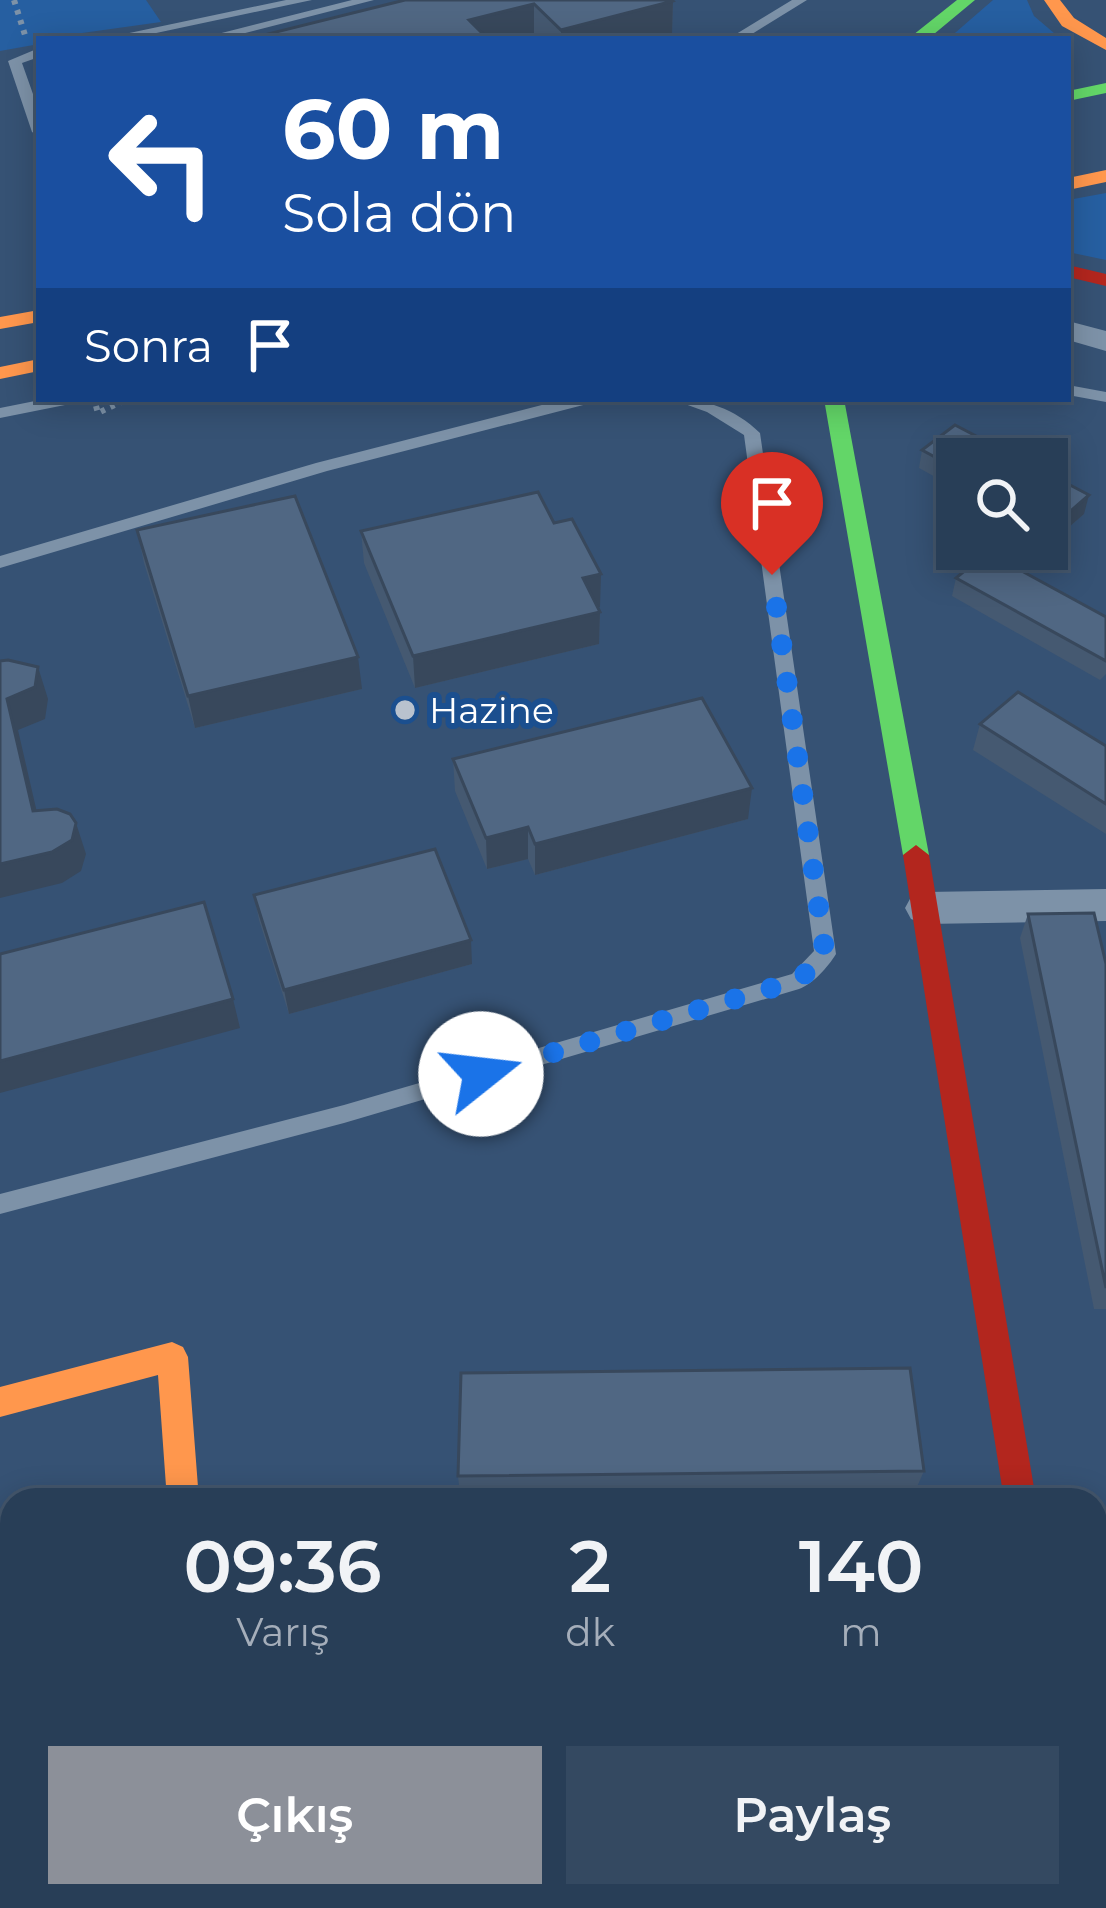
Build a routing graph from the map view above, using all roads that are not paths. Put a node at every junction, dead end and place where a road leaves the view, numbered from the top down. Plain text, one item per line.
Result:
1 (306, 0) edge
2 (368, 0) edge
3 (801, 0) edge
4 (967, 0) edge
5 (1052, 0) edge
6 (123, 36) edge
7 (218, 36) edge
8 (740, 36) edge
9 (921, 36) edge
10 (1106, 45) edge
11 (36, 53) edge
12 (1106, 88) edge
13 (1071, 95) edge
14 (1106, 114) edge
15 (1071, 120) edge
16 (36, 123) edge
17 (1106, 176) edge
18 (1071, 183) edge
19 (1071, 272) edge
20 (1106, 280) edge
21 (36, 317) edge
22 (0, 323) edge
23 (1071, 331) edge
24 (1106, 341) edge
25 (36, 366) edge
26 (0, 373) edge
27 (1071, 391) edge
28 (1106, 397) edge
29 (55, 402) edge
30 (573, 402) edge
31 (691, 402) edge
32 (835, 402) edge
33 (0, 413) edge
34 (0, 562) edge
35 (1106, 905) edge
36 (926, 908) junction
37 (0, 1204) edge
38 (0, 1402) edge
39 (182, 1488) edge
40 (1018, 1488) edge

1 - 6 lane
2 - 7 lane
3 - 8 lane
4 - 9 main road
5 - 10 main road
11 - 16 lane
12 - 13 main road
14 - 15 main road
17 - 18 main road
19 - 20 main road
21 - 22 main road
23 - 24 street
25 - 26 main road
27 - 28 lane
29 - 33 lane
30 - 34 lane
31 - 37 lane
32 - 36 main road
35 - 36 street
36 - 40 main road
38 - 39 main road

